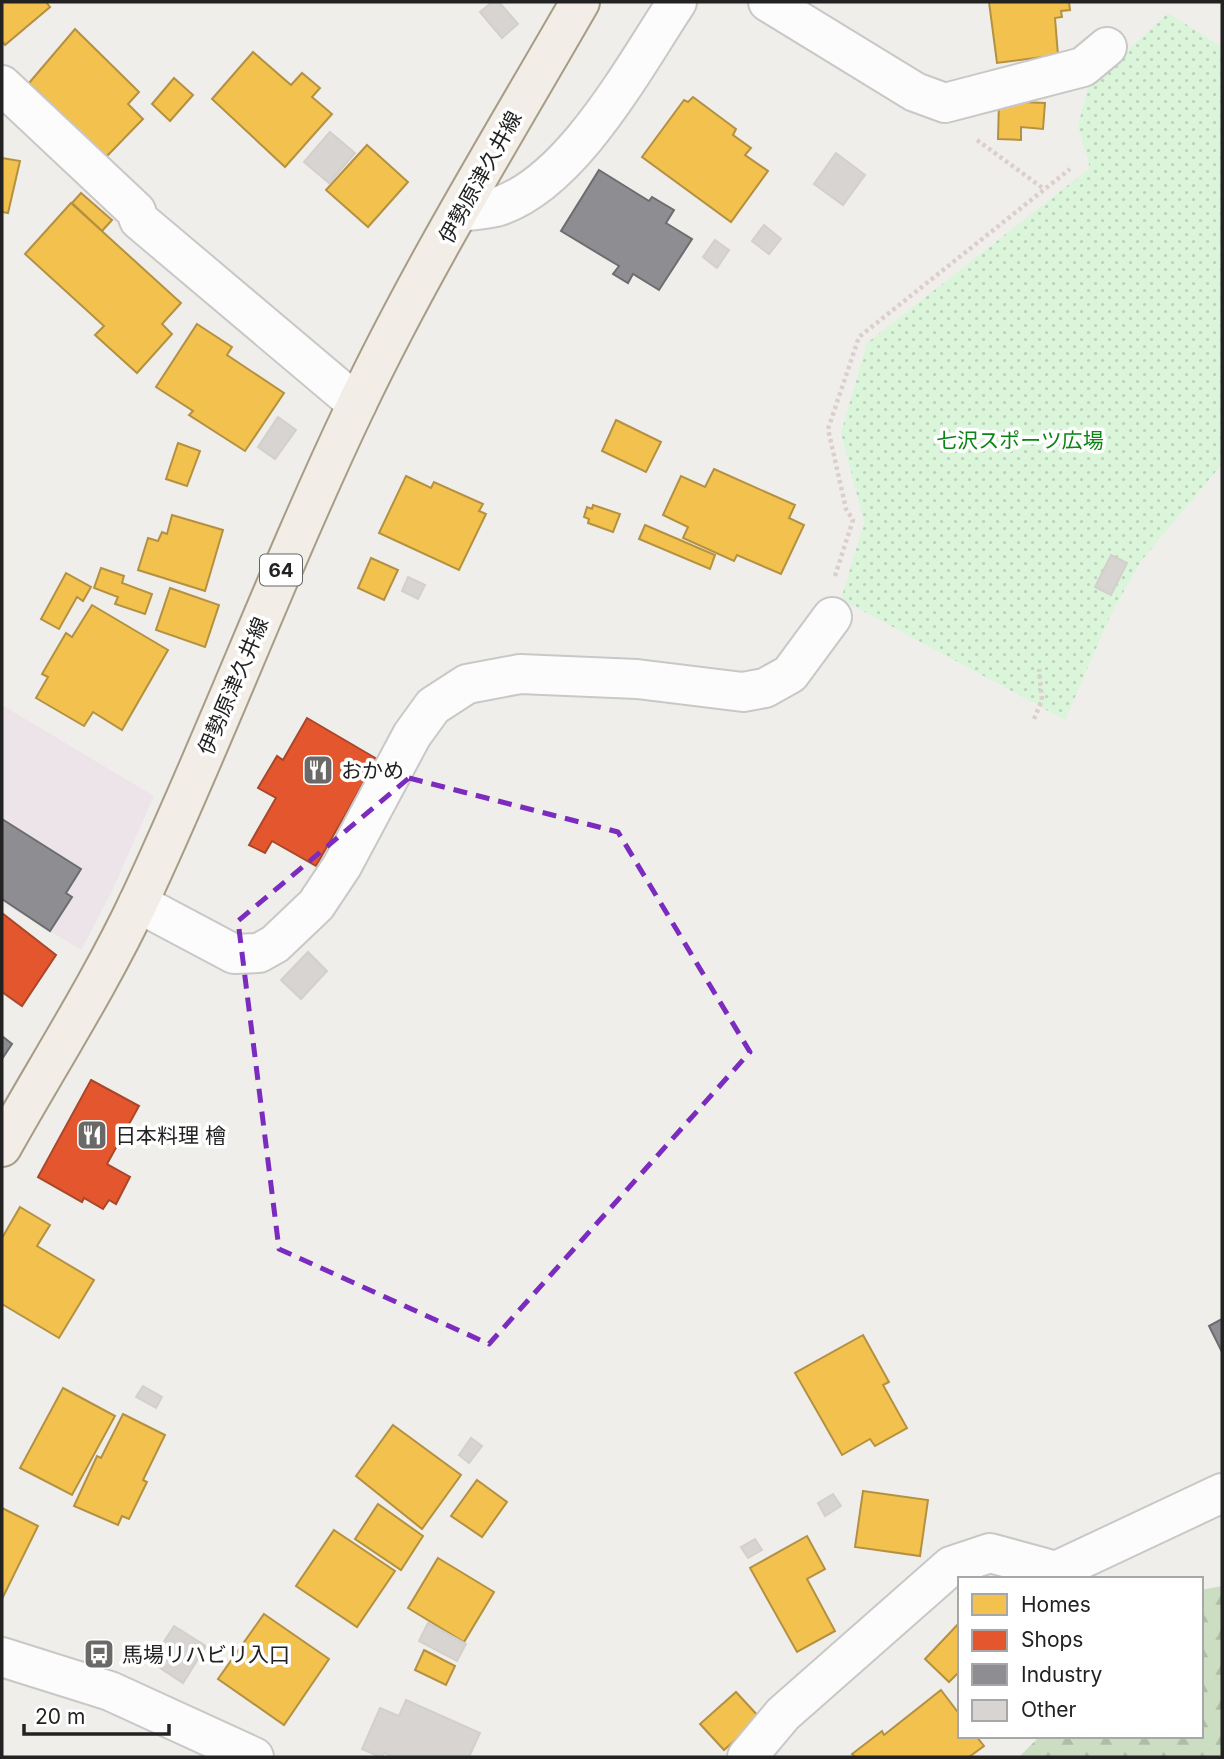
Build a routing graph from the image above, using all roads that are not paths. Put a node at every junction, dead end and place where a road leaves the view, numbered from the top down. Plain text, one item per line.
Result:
1 (580, 2) edge
2 (677, 2) edge
3 (768, 2) edge
4 (818, 15) edge
5 (1107, 47) dead end
6 (2, 85) edge
7 (459, 212) junction
8 (357, 404) junction
9 (832, 601) road end
10 (138, 903) junction
11 (2, 1147) edge
12 (1222, 1493) edge
13 (2, 1657) edge
14 (254, 1757) edge
15 (747, 1757) edge

1 - 7 main road, 伊勢原津久井線 / 64
2 - 7 street
3 - 4 street
4 - 5 street
6 - 8 street
7 - 8 main road, 伊勢原津久井線 / 64
8 - 10 main road, 伊勢原津久井線 / 64
9 - 10 street
10 - 11 main road, 伊勢原津久井線 / 64
12 - 15 street
13 - 14 street

